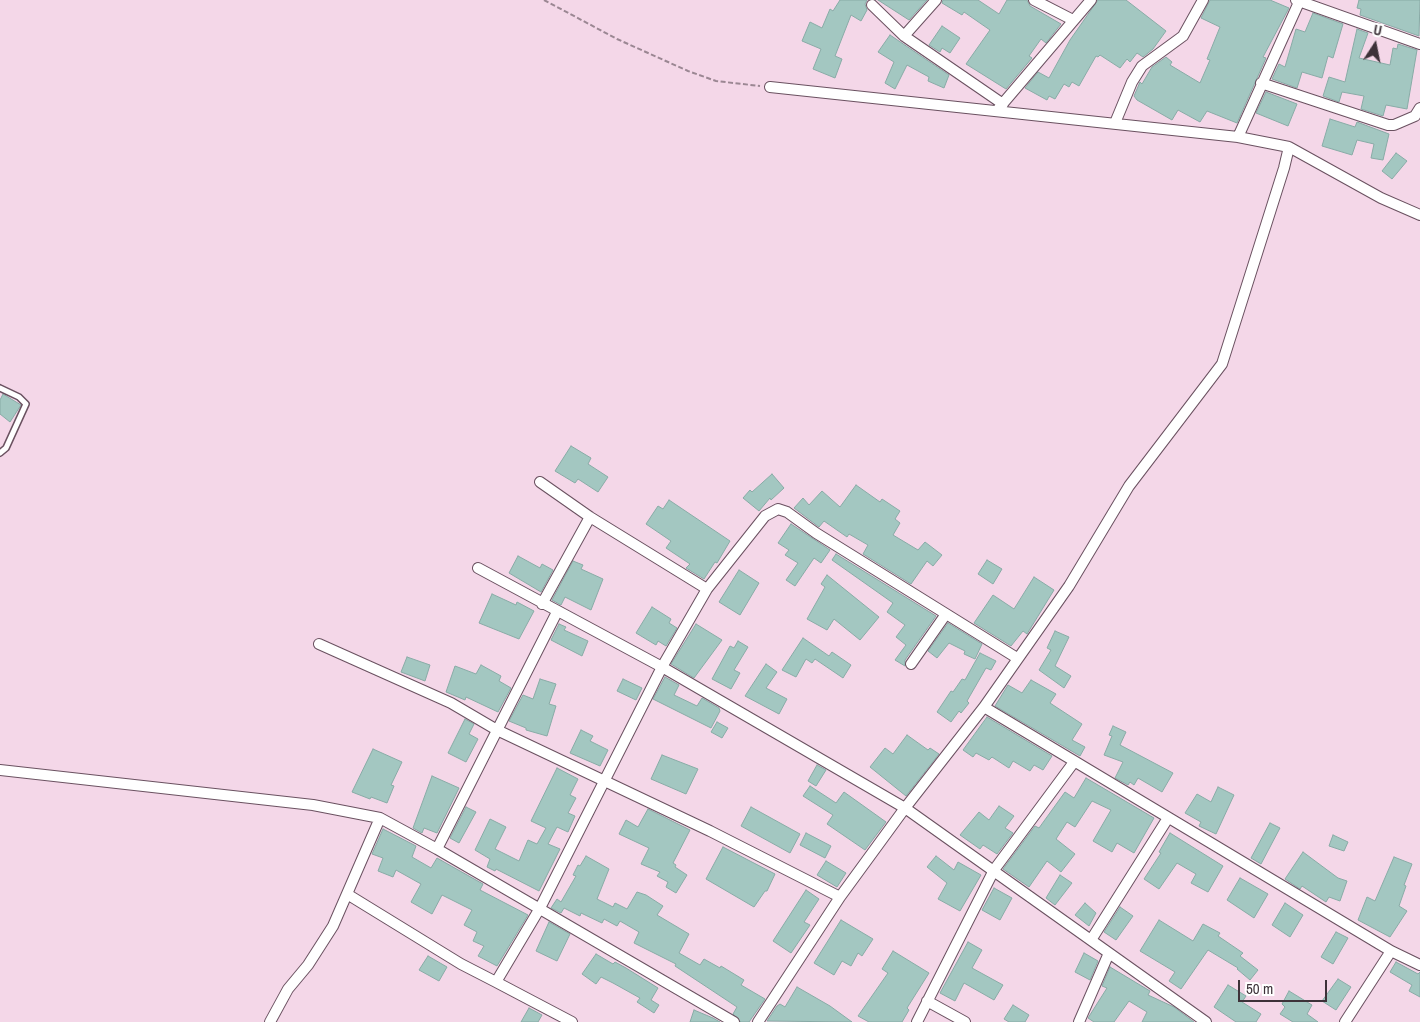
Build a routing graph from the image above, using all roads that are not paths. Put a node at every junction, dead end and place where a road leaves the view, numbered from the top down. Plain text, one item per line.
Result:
1 (936, 0) edge
2 (1034, 0) edge
3 (1091, 0) edge
4 (1203, 0) edge
5 (1298, 0) edge
6 (872, 5) dead end
7 (1073, 20) junction
8 (904, 36) junction
9 (1420, 44) edge
10 (1261, 83) junction
11 (770, 87) road end
12 (1000, 107) junction
13 (1418, 114) edge
14 (1115, 124) junction
15 (1238, 137) junction
16 (1288, 150) junction
17 (1420, 216) edge
18 (0, 388) edge
19 (0, 453) edge
20 (540, 482) dead end
21 (590, 517) junction
22 (478, 568) dead end
23 (707, 589) junction
24 (542, 604) junction
25 (557, 612) junction
26 (946, 614) junction
27 (319, 644) dead end
28 (1018, 658) junction
29 (911, 664) dead end
30 (662, 667) junction
31 (984, 707) junction
32 (497, 730) junction
33 (1074, 762) junction
34 (0, 770) edge
35 (604, 780) junction
36 (904, 808) junction
37 (380, 818) junction
38 (1168, 818) junction
39 (437, 849) junction
40 (994, 870) junction
41 (347, 894) junction
42 (840, 897) junction
43 (540, 908) junction
44 (1091, 940) junction
45 (1392, 951) junction
46 (1109, 953) junction
47 (1420, 965) edge
48 (496, 982) junction
49 (928, 1001) junction
50 (270, 1022) edge
51 (572, 1022) edge
52 (734, 1022) edge
53 (758, 1022) edge
54 (917, 1022) edge
55 (965, 1022) edge
56 (1079, 1022) edge
57 (1206, 1022) edge
58 (1345, 1022) edge

1 - 8 street
2 - 7 street
3 - 7 street
4 - 14 street
5 - 9 street
5 - 10 street
6 - 8 street
7 - 12 street
8 - 12 street
10 - 13 street
10 - 15 street
11 - 12 street
12 - 14 street
14 - 15 street
15 - 16 street
16 - 17 street
16 - 28 street
18 - 19 lane
20 - 21 street
21 - 23 street
21 - 24 street
22 - 24 street
23 - 26 street
23 - 30 street
24 - 25 street
25 - 30 street
25 - 32 street
26 - 28 street
26 - 29 street
27 - 32 street
28 - 31 street
30 - 35 street
30 - 36 street
31 - 33 street
31 - 36 street
32 - 35 street
32 - 39 street
33 - 38 street
33 - 40 street
34 - 37 street
35 - 42 street
35 - 43 street
36 - 40 street
36 - 42 street
37 - 39 street
37 - 41 street
38 - 44 street
38 - 45 street
39 - 43 street
40 - 44 street
40 - 49 street
41 - 48 street
41 - 50 street
42 - 53 street
43 - 48 street
43 - 52 street
44 - 46 street
45 - 47 street
45 - 58 street
46 - 56 street
46 - 57 street
48 - 51 street
49 - 54 street
49 - 55 street

